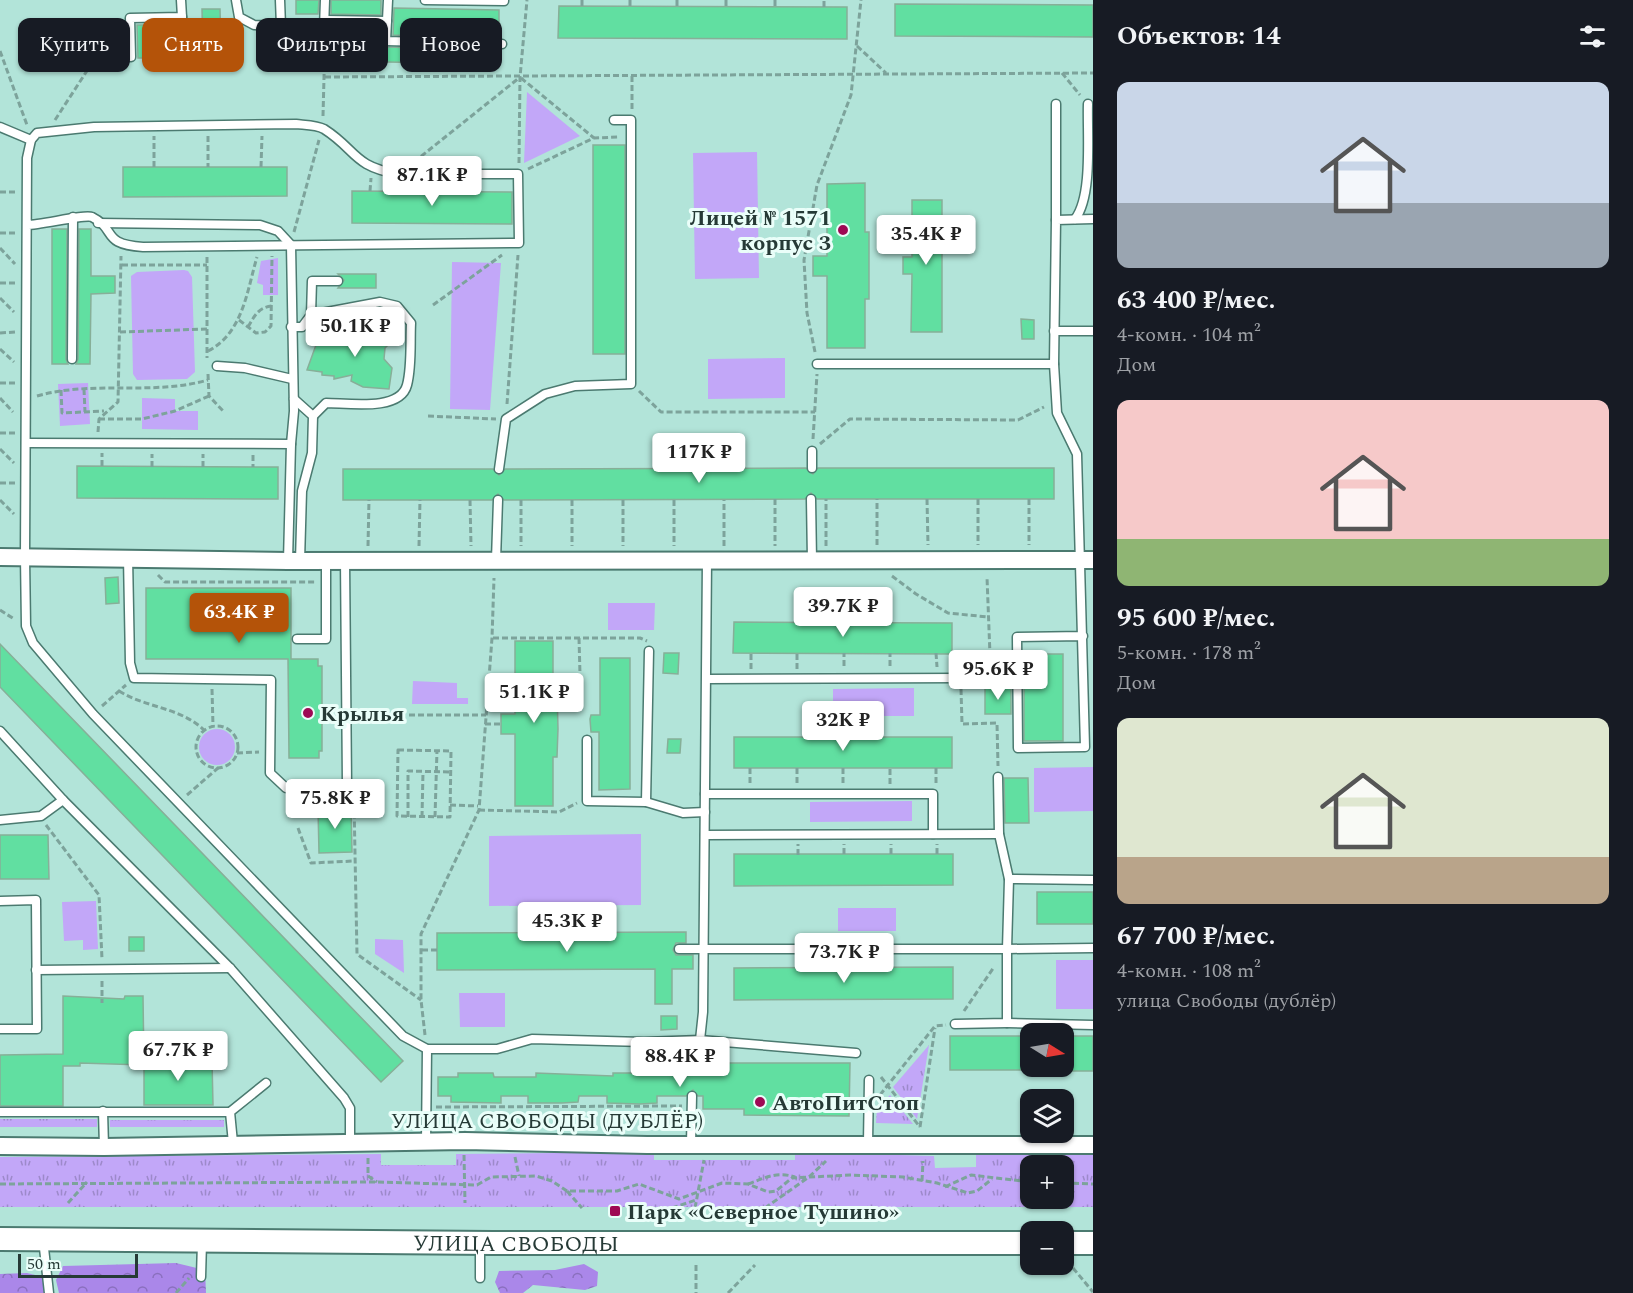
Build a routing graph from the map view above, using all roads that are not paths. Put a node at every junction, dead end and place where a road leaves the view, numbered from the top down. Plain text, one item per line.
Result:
1 (181, 0) edge
2 (237, 0) edge
3 (280, 0) edge
4 (325, 0) edge
5 (388, 0) edge
6 (424, 0) edge
7 (504, 1) edge
8 (182, 17) joint
9 (281, 18) edge
10 (325, 18) edge
11 (387, 18) edge
12 (256, 25) edge
13 (131, 57) dead end
14 (1056, 104) dead end
15 (1088, 104) road end
16 (614, 120) dead end
17 (0, 127) edge
18 (30, 140) junction
19 (73, 217) junction
20 (1075, 219) junction
21 (1093, 219) edge
22 (1056, 220) junction
23 (98, 223) junction
24 (27, 225) junction
25 (291, 244) junction
26 (338, 281) dead end
27 (311, 315) junction
28 (291, 327) junction
29 (1054, 331) junction
30 (1093, 331) edge
31 (72, 359) dead end
32 (817, 364) road end
33 (1054, 364) junction
34 (217, 366) dead end
35 (292, 379) junction
36 (294, 399) junction
37 (313, 416) junction
38 (26, 443) junction
39 (291, 444) junction
40 (812, 451) road end
41 (812, 468) dead end
42 (499, 469) dead end
43 (811, 499) dead end
44 (498, 500) dead end
45 (25, 556) junction
46 (0, 557) edge
47 (128, 557) junction
48 (326, 560) junction
49 (345, 560) junction
50 (496, 560) junction
51 (707, 560) junction
52 (813, 560) junction
53 (1088, 560) edge
54 (294, 561) junction
55 (1083, 636) junction
56 (297, 639) dead end
57 (649, 651) road end
58 (961, 678) road end
59 (707, 680) junction
60 (0, 731) edge
61 (587, 740) dead end
62 (998, 777) road end
63 (705, 794) junction
64 (63, 800) junction
65 (646, 802) junction
66 (705, 812) junction
67 (0, 820) edge
68 (933, 834) junction
69 (999, 834) junction
70 (705, 835) junction
71 (1009, 879) junction
72 (1093, 879) edge
73 (0, 901) edge
74 (1093, 948) edge
75 (679, 949) dead end
76 (1007, 949) junction
77 (704, 950) junction
78 (231, 968) junction
79 (36, 970) junction
80 (1007, 1023) junction
81 (955, 1024) road end
82 (1093, 1024) edge
83 (0, 1029) edge
84 (700, 1040) junction
85 (427, 1048) junction
86 (856, 1053) dead end
87 (693, 1063) dead end
88 (869, 1080) dead end
89 (266, 1083) dead end
90 (692, 1096) dead end
91 (103, 1111) junction
92 (0, 1112) edge
93 (230, 1112) junction
94 (426, 1141) junction
95 (350, 1142) junction
96 (233, 1143) junction
97 (868, 1143) junction
98 (691, 1144) junction
99 (1093, 1145) edge
100 (0, 1146) edge
101 (104, 1147) junction
102 (0, 1239) edge
103 (42, 1239) junction
104 (202, 1239) junction
105 (480, 1243) junction
106 (1020, 1243) edge
107 (1074, 1243) edge
108 (1093, 1243) edge
109 (201, 1277) dead end
110 (480, 1278) dead end
111 (49, 1293) edge

1 - 8 lane
2 - 12 lane
3 - 9 lane
4 - 10 lane
5 - 11 lane
6 - 7 lane
8 - 13 lane
14 - 22 lane
15 - 20 lane
16 - 42 lane
17 - 18 lane
18 - 24 lane
18 - 25 lane
19 - 23 lane
19 - 24 lane
19 - 31 lane
20 - 21 lane
20 - 22 lane
22 - 29 lane
23 - 25 lane
23 - 25 lane
24 - 38 lane
25 - 28 lane
26 - 27 lane
27 - 28 lane
27 - 37 lane
28 - 35 lane
29 - 30 lane
29 - 33 lane
32 - 33 lane
33 - 53 lane
34 - 35 lane
35 - 36 lane
36 - 37 lane
36 - 39 lane
37 - 54 lane
38 - 39 lane
38 - 45 lane
39 - 54 lane
40 - 41 lane
43 - 52 lane
44 - 50 lane
45 - 46 street
45 - 47 street
45 - 85 lane
47 - 49 lane
47 - 54 street
48 - 49 street
48 - 54 street
48 - 56 lane
49 - 50 street
50 - 51 street
51 - 52 street
51 - 59 lane
52 - 53 street
53 - 55 lane
55 - 55 lane
57 - 65 lane
58 - 59 lane
59 - 63 lane
60 - 64 lane
61 - 65 lane
62 - 69 lane
63 - 66 lane
63 - 68 lane
64 - 67 lane
64 - 78 lane
65 - 66 lane
66 - 70 lane
68 - 69 lane
68 - 70 lane
69 - 71 lane
70 - 77 lane
71 - 72 lane
71 - 76 lane
73 - 79 lane
74 - 76 lane
75 - 77 lane
76 - 77 lane
76 - 80 lane
77 - 84 lane
78 - 79 lane
78 - 95 lane
79 - 83 lane
80 - 81 lane
80 - 82 lane
84 - 85 lane
84 - 86 lane
84 - 87 lane
85 - 94 lane
88 - 97 lane
89 - 93 lane
90 - 98 lane
91 - 92 lane
91 - 93 lane
91 - 101 lane
93 - 96 lane
94 - 95 street, УЛИЦА СВОБОДЫ (ДУБЛЁР)
94 - 98 street, УЛИЦА СВОБОДЫ (ДУБЛЁР)
95 - 96 street, УЛИЦА СВОБОДЫ (ДУБЛЁР)
96 - 101 street, УЛИЦА СВОБОДЫ (ДУБЛЁР)
97 - 98 street, УЛИЦА СВОБОДЫ (ДУБЛЁР)
97 - 99 street, УЛИЦА СВОБОДЫ (ДУБЛЁР)
100 - 101 street, УЛИЦА СВОБОДЫ (ДУБЛЁР)
102 - 103 main road, УЛИЦА СВОБОДЫ
103 - 104 main road, УЛИЦА СВОБОДЫ
103 - 111 lane
104 - 105 main road, УЛИЦА СВОБОДЫ
104 - 109 lane
105 - 106 main road, УЛИЦА СВОБОДЫ
105 - 110 lane
107 - 108 main road

